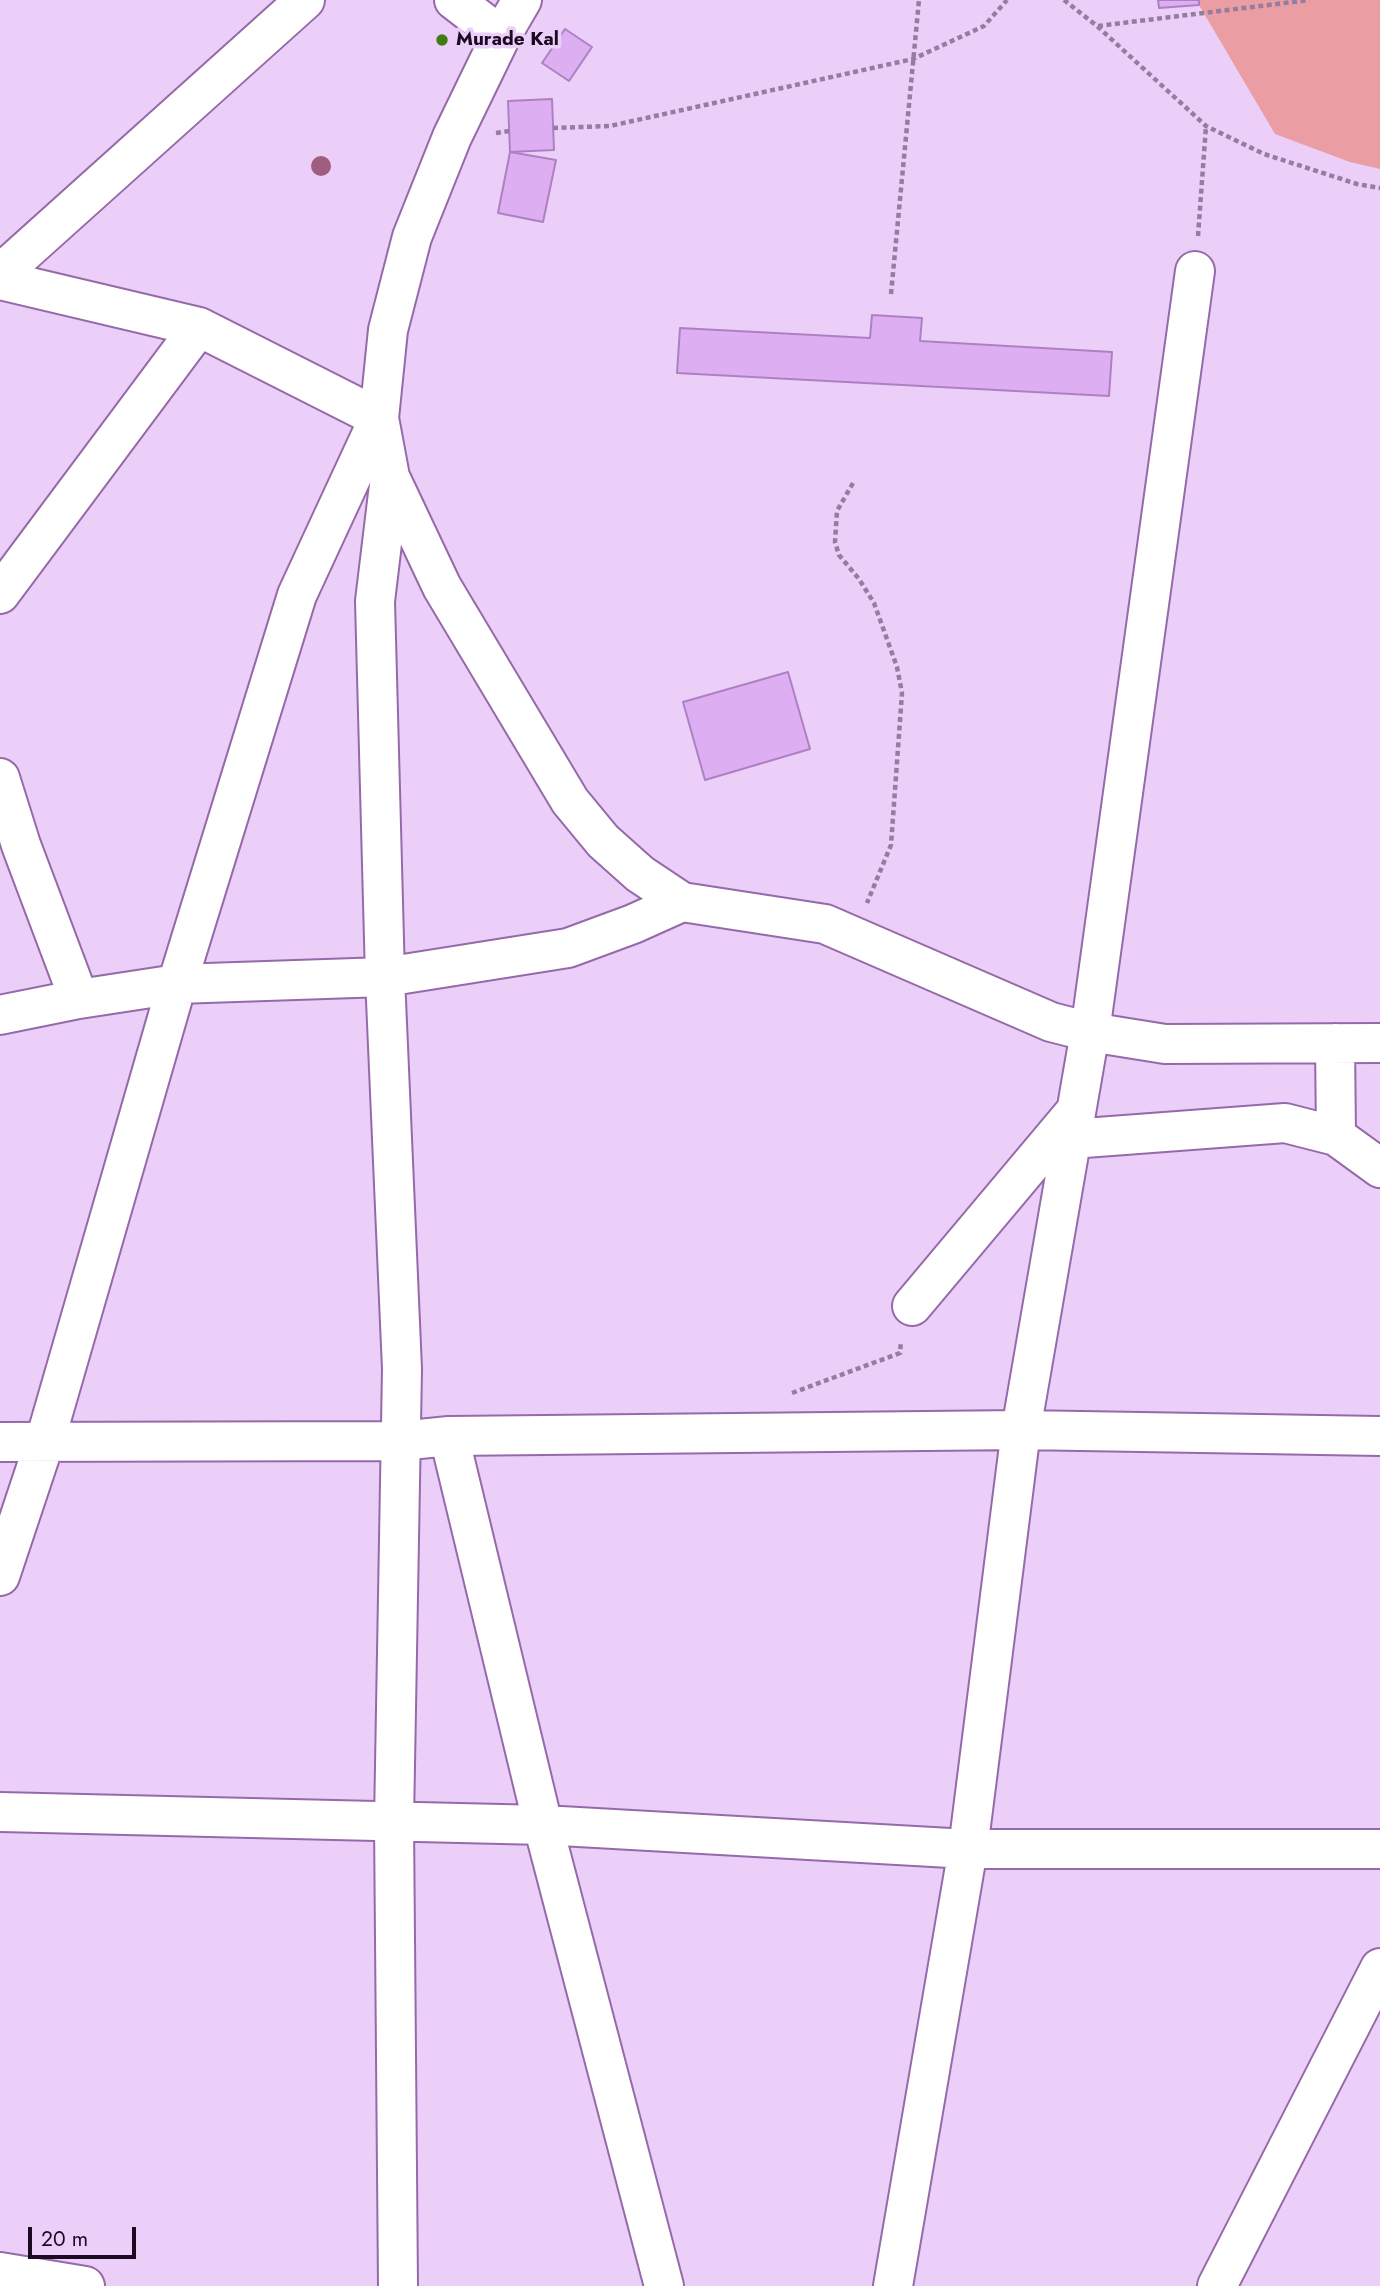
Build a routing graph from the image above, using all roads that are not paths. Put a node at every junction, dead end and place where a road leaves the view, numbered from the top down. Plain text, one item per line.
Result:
1 (305, 0) edge
2 (454, 0) edge
3 (522, 0) edge
4 (501, 36) junction
5 (1195, 271) road end
6 (0, 274) edge
7 (0, 280) edge
8 (199, 327) junction
9 (379, 418) junction
10 (390, 477) junction
11 (0, 594) edge
12 (0, 778) edge
13 (682, 902) junction
14 (385, 977) junction
15 (177, 984) junction
16 (79, 999) junction
17 (0, 1014) edge
18 (1090, 1032) junction
19 (1335, 1043) junction
20 (1380, 1043) edge
21 (1073, 1125) junction
22 (1336, 1136) junction
23 (1380, 1168) edge
24 (912, 1306) road end
25 (1021, 1430) junction
26 (449, 1436) junction
27 (1380, 1436) edge
28 (45, 1441) junction
29 (400, 1441) junction
30 (0, 1442) edge
31 (0, 1576) edge
32 (0, 1811) edge
33 (394, 1822) junction
34 (543, 1825) junction
35 (968, 1849) junction
36 (1380, 1849) edge
37 (1380, 1968) edge
38 (0, 2272) edge
39 (85, 2286) edge
40 (398, 2286) edge
41 (664, 2286) edge
42 (893, 2286) edge
43 (1217, 2286) edge

1 - 6 street
2 - 4 street
3 - 4 street
4 - 9 street
5 - 18 street
7 - 8 street
8 - 9 street
8 - 11 street
9 - 10 street
9 - 15 street
10 - 13 street
10 - 14 street
12 - 16 street
13 - 14 street
13 - 18 street
14 - 15 street
14 - 29 street
15 - 16 street
15 - 28 street
16 - 17 street
18 - 19 street
18 - 21 street
19 - 20 street
19 - 22 street
21 - 22 street
21 - 24 street
21 - 25 street
22 - 23 street
25 - 26 street
25 - 27 street
25 - 35 street
26 - 29 street
26 - 34 street
28 - 29 street
28 - 30 street
28 - 31 street
29 - 33 street
32 - 33 street
33 - 34 street
33 - 40 street
34 - 35 street
34 - 41 street
35 - 36 street
35 - 42 street
37 - 43 street
38 - 39 street

